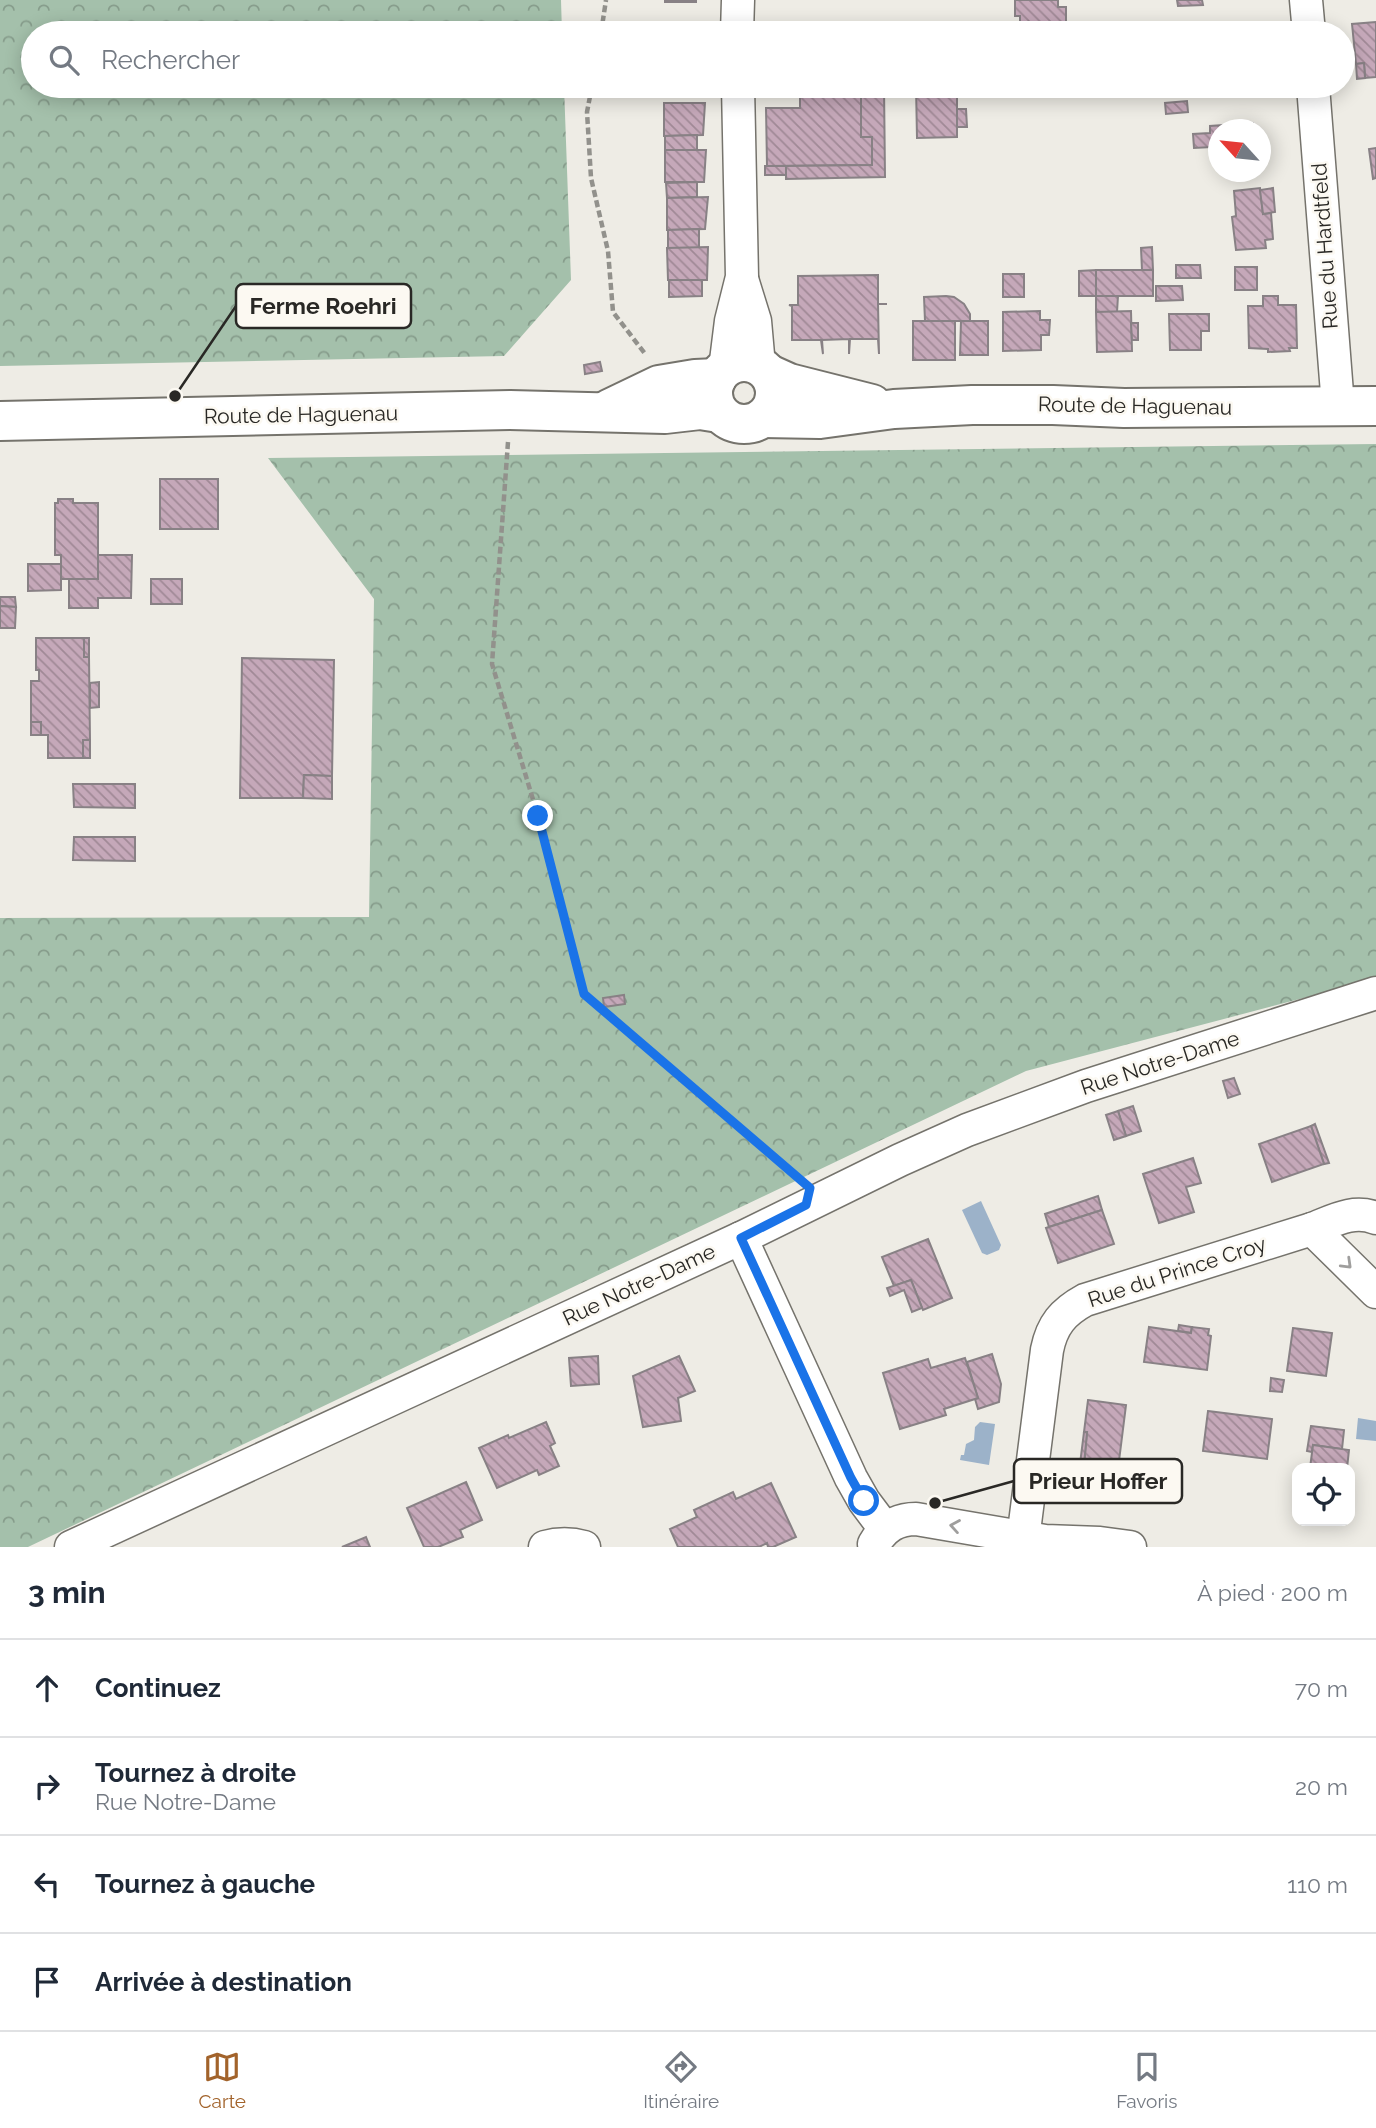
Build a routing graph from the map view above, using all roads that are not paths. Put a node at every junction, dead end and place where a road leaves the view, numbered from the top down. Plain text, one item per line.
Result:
1 (738, 0) edge
2 (1306, 0) edge
3 (737, 21) edge
4 (1308, 21) edge
5 (738, 98) edge
6 (1314, 98) edge
7 (738, 380) junction
8 (1338, 406) junction
9 (1376, 406) edge
10 (894, 409) junction
11 (602, 412) junction
12 (0, 421) edge
13 (1376, 993) edge
14 (1376, 1217) edge
15 (1312, 1229) junction
16 (741, 1238) junction
17 (1376, 1292) edge
18 (879, 1538) edge
19 (1022, 1542) edge
20 (71, 1547) edge
21 (545, 1547) edge
22 (584, 1547) edge
23 (1130, 1547) edge

1 - 3 street
2 - 4 street
5 - 7 street
6 - 8 street, Rue du Hardtfeld
7 - 10 street, Route de Haguenau
7 - 10 street, Route de Haguenau
7 - 11 street, Route de Haguenau
7 - 11 street, Route de Haguenau
8 - 9 street, Route de Haguenau
8 - 10 street, Route de Haguenau
11 - 12 street, Route de Haguenau
13 - 16 street, Rue Notre-Dame
14 - 15 street, Rue du Prince Croy
15 -> 17 street
15 - 19 street, Rue du Prince Croy
16 - 18 street
16 - 20 street, Rue Notre-Dame
19 -> 18 street
19 - 23 street
21 - 22 street

